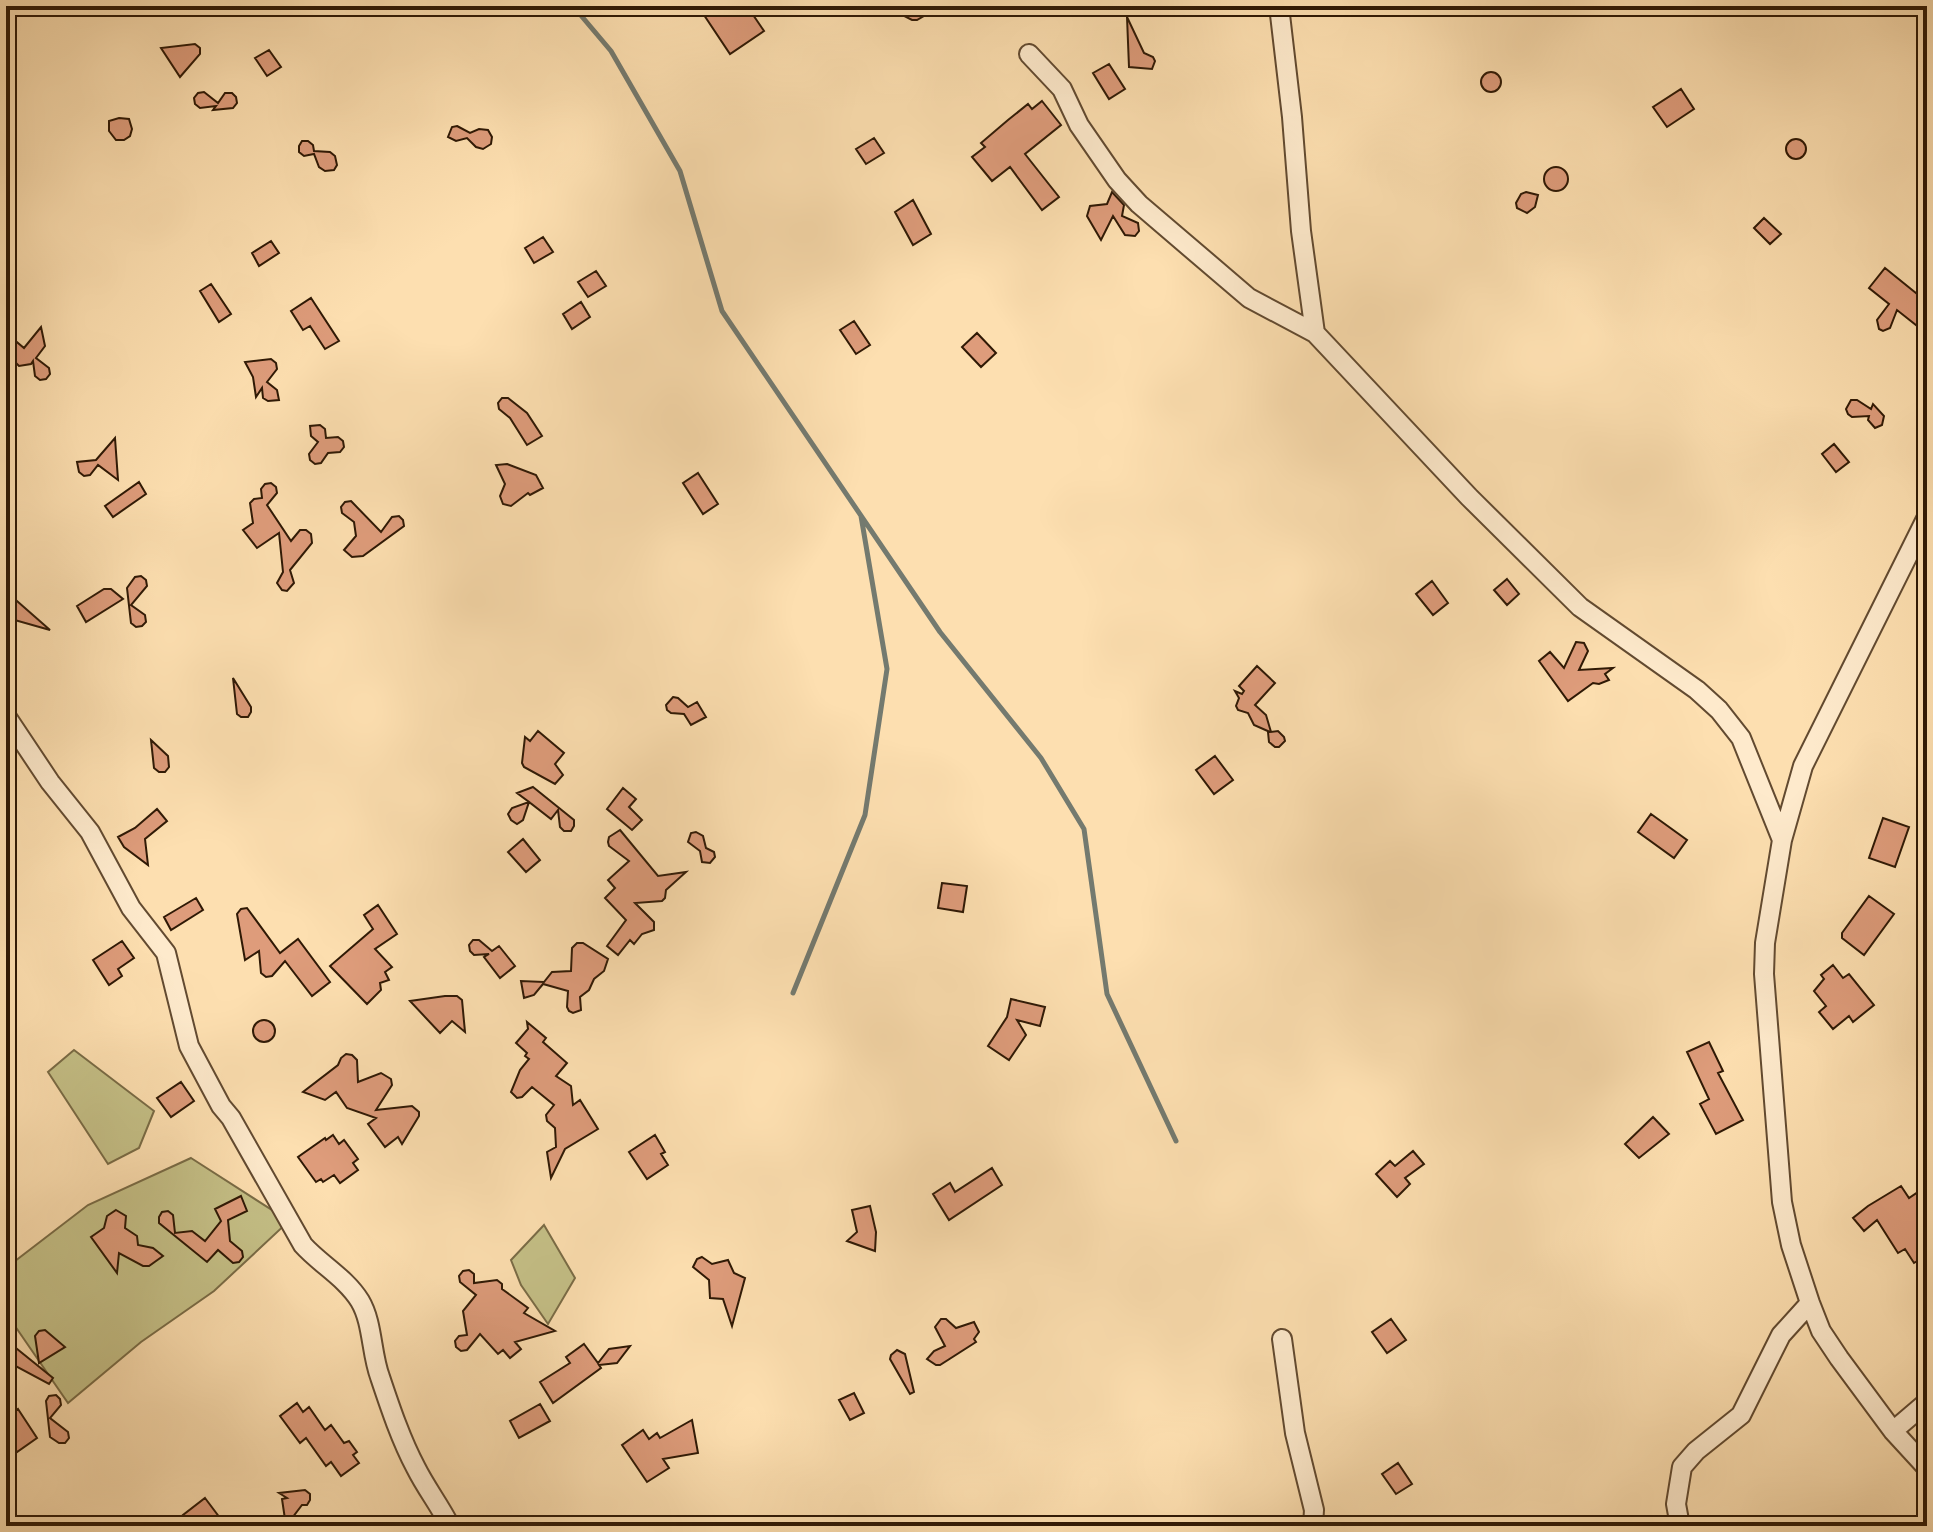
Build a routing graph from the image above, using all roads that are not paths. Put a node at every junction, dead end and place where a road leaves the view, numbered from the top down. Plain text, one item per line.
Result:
1 (1279, 6) edge
2 (1029, 54) dead end
3 (1315, 333) junction
4 (1927, 517) edge
5 (6, 716) edge
6 (1782, 840) junction
7 (1810, 1303) junction
8 (1282, 1339) dead end
9 (1927, 1402) edge
10 (1893, 1431) junction
11 (1927, 1468) edge
12 (450, 1526) edge
13 (1313, 1526) edge
14 (1680, 1526) edge

1 - 3 street
2 - 3 street
3 - 6 street
4 - 6 street
5 - 12 street
6 - 7 street
7 - 10 street
7 - 14 street
8 - 13 street
9 - 10 street
10 - 11 street

